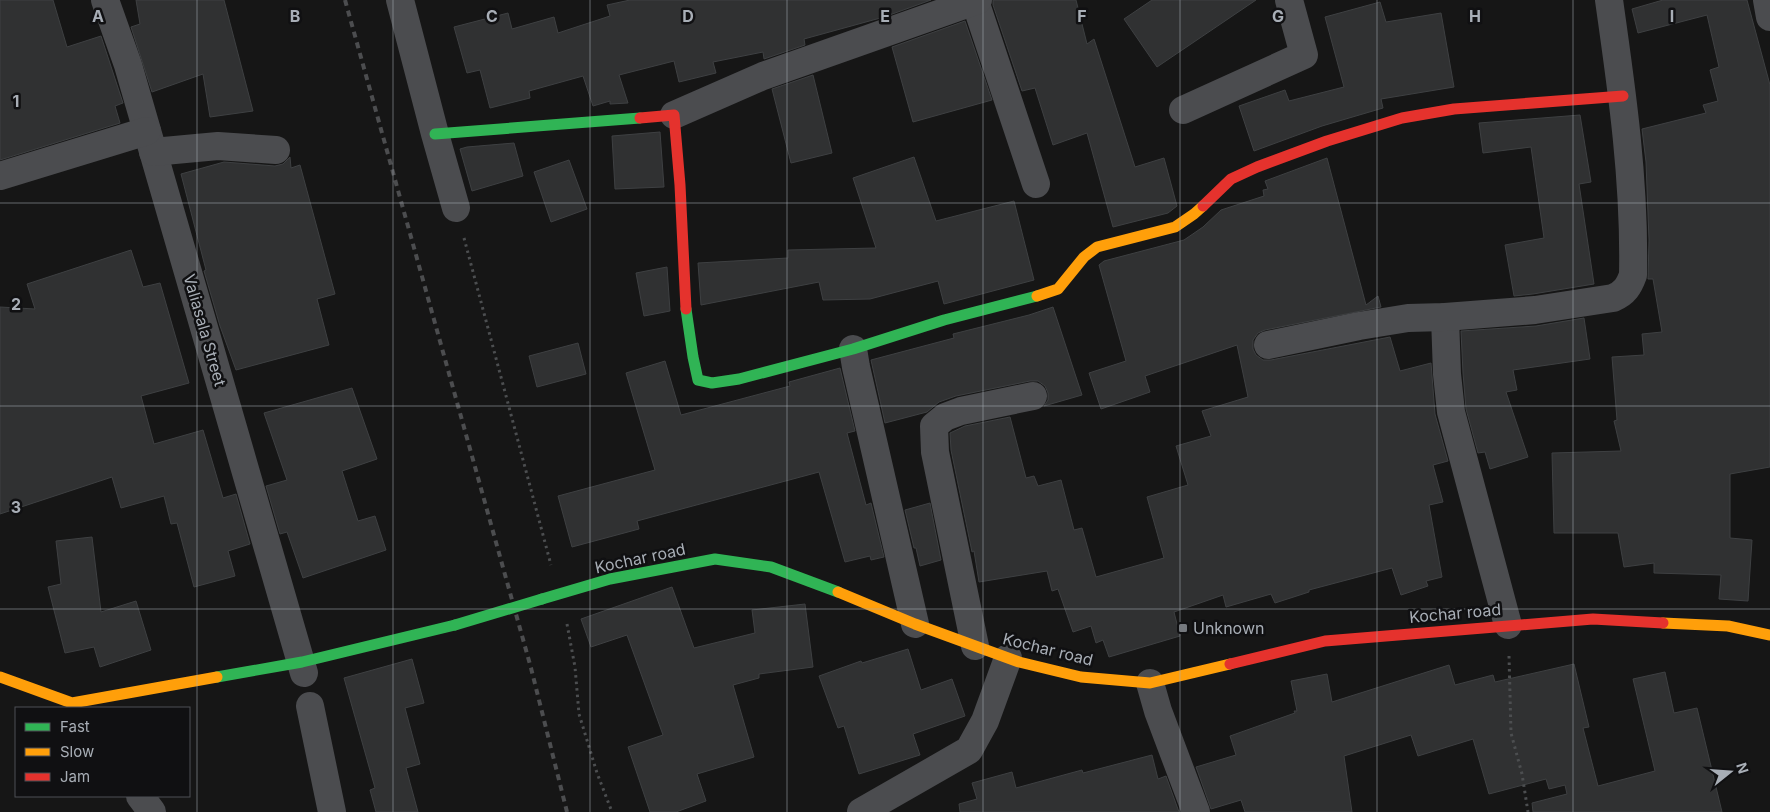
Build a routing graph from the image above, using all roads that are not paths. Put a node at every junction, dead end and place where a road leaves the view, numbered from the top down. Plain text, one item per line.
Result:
1 (105, 0) edge
2 (400, 0) edge
3 (1290, 0) edge
4 (1609, 0) edge
5 (1767, 0) edge
6 (977, 1) edge
7 (1770, 17) edge
8 (1622, 96) junction
9 (1183, 110) dead end
10 (674, 115) junction
11 (435, 134) junction
12 (150, 141) junction
13 (276, 150) dead end
14 (0, 176) edge
15 (1036, 184) dead end
16 (456, 208) road end
17 (1446, 317) junction
18 (1268, 345) dead end
19 (853, 349) junction
20 (1033, 396) dead end
21 (915, 624) junction
22 (1508, 625) junction
23 (1770, 635) edge
24 (975, 646) junction
25 (1008, 658) junction
26 (303, 668) junction
27 (0, 677) edge
28 (1150, 683) junction
29 (74, 706) edge
30 (310, 706) dead end
31 (141, 797) edge
32 (152, 812) edge
33 (332, 812) edge
34 (861, 812) edge
35 (1196, 812) edge

1 - 12 street, Valiasala Street
2 - 11 street
3 - 9 street
4 - 8 street
5 - 7 street
6 - 10 street
6 - 15 street
8 - 17 street
8 - 19 street
10 - 11 street
10 - 19 street
11 - 16 street
12 - 13 street
12 - 14 street
12 - 26 street, Valiasala Street
17 - 18 street
17 - 22 street
19 - 21 street
20 - 24 street
21 - 24 street, Kochar road
21 - 26 street, Kochar road, bridge
22 - 23 street, Kochar road
22 - 28 street, Kochar road
24 - 25 street, Kochar road
25 - 28 street, Kochar road
25 - 34 street
26 - 29 street, Kochar road
27 - 29 street
28 - 35 street
30 - 33 street
31 - 32 street

